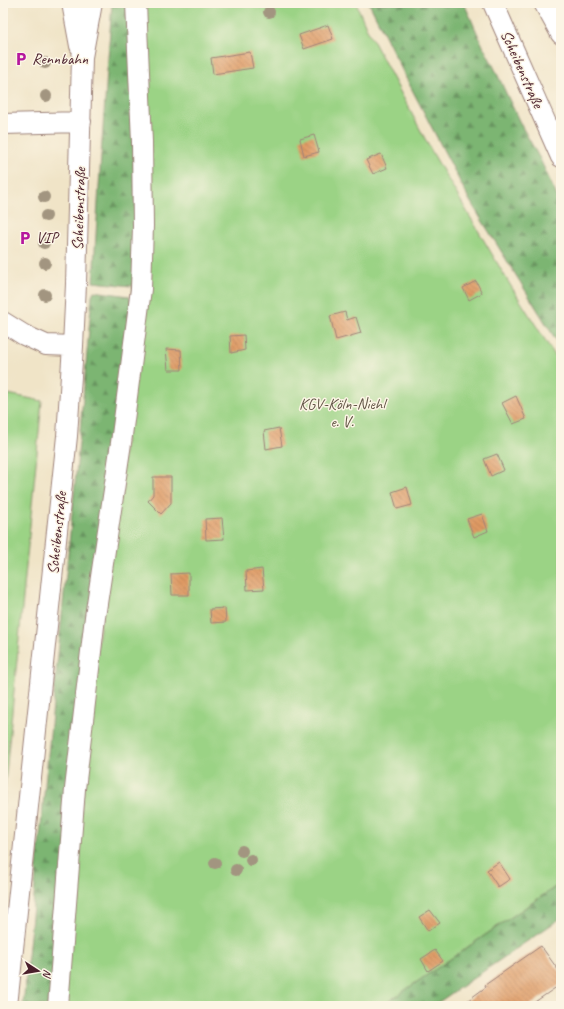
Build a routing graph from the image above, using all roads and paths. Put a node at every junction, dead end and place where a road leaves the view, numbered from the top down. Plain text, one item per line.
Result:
1 (72, 3) edge
2 (92, 3) edge
3 (136, 3) edge
4 (493, 3) edge
5 (544, 3) edge
6 (561, 34) edge
7 (82, 57) junction
8 (81, 122) junction
9 (3, 124) edge
10 (561, 156) edge
11 (3, 322) edge
12 (74, 346) junction
13 (7, 1006) edge
14 (58, 1006) edge

1 - 7 street, Scheibenstraße
2 - 7 street, Scheibenstraße
3 - 14 street
4 - 10 street, Scheibenstraße
5 - 6 street
7 - 8 street, Scheibenstraße
8 - 9 street
8 - 12 street, Scheibenstraße
11 - 12 street
12 - 13 street, Scheibenstraße

